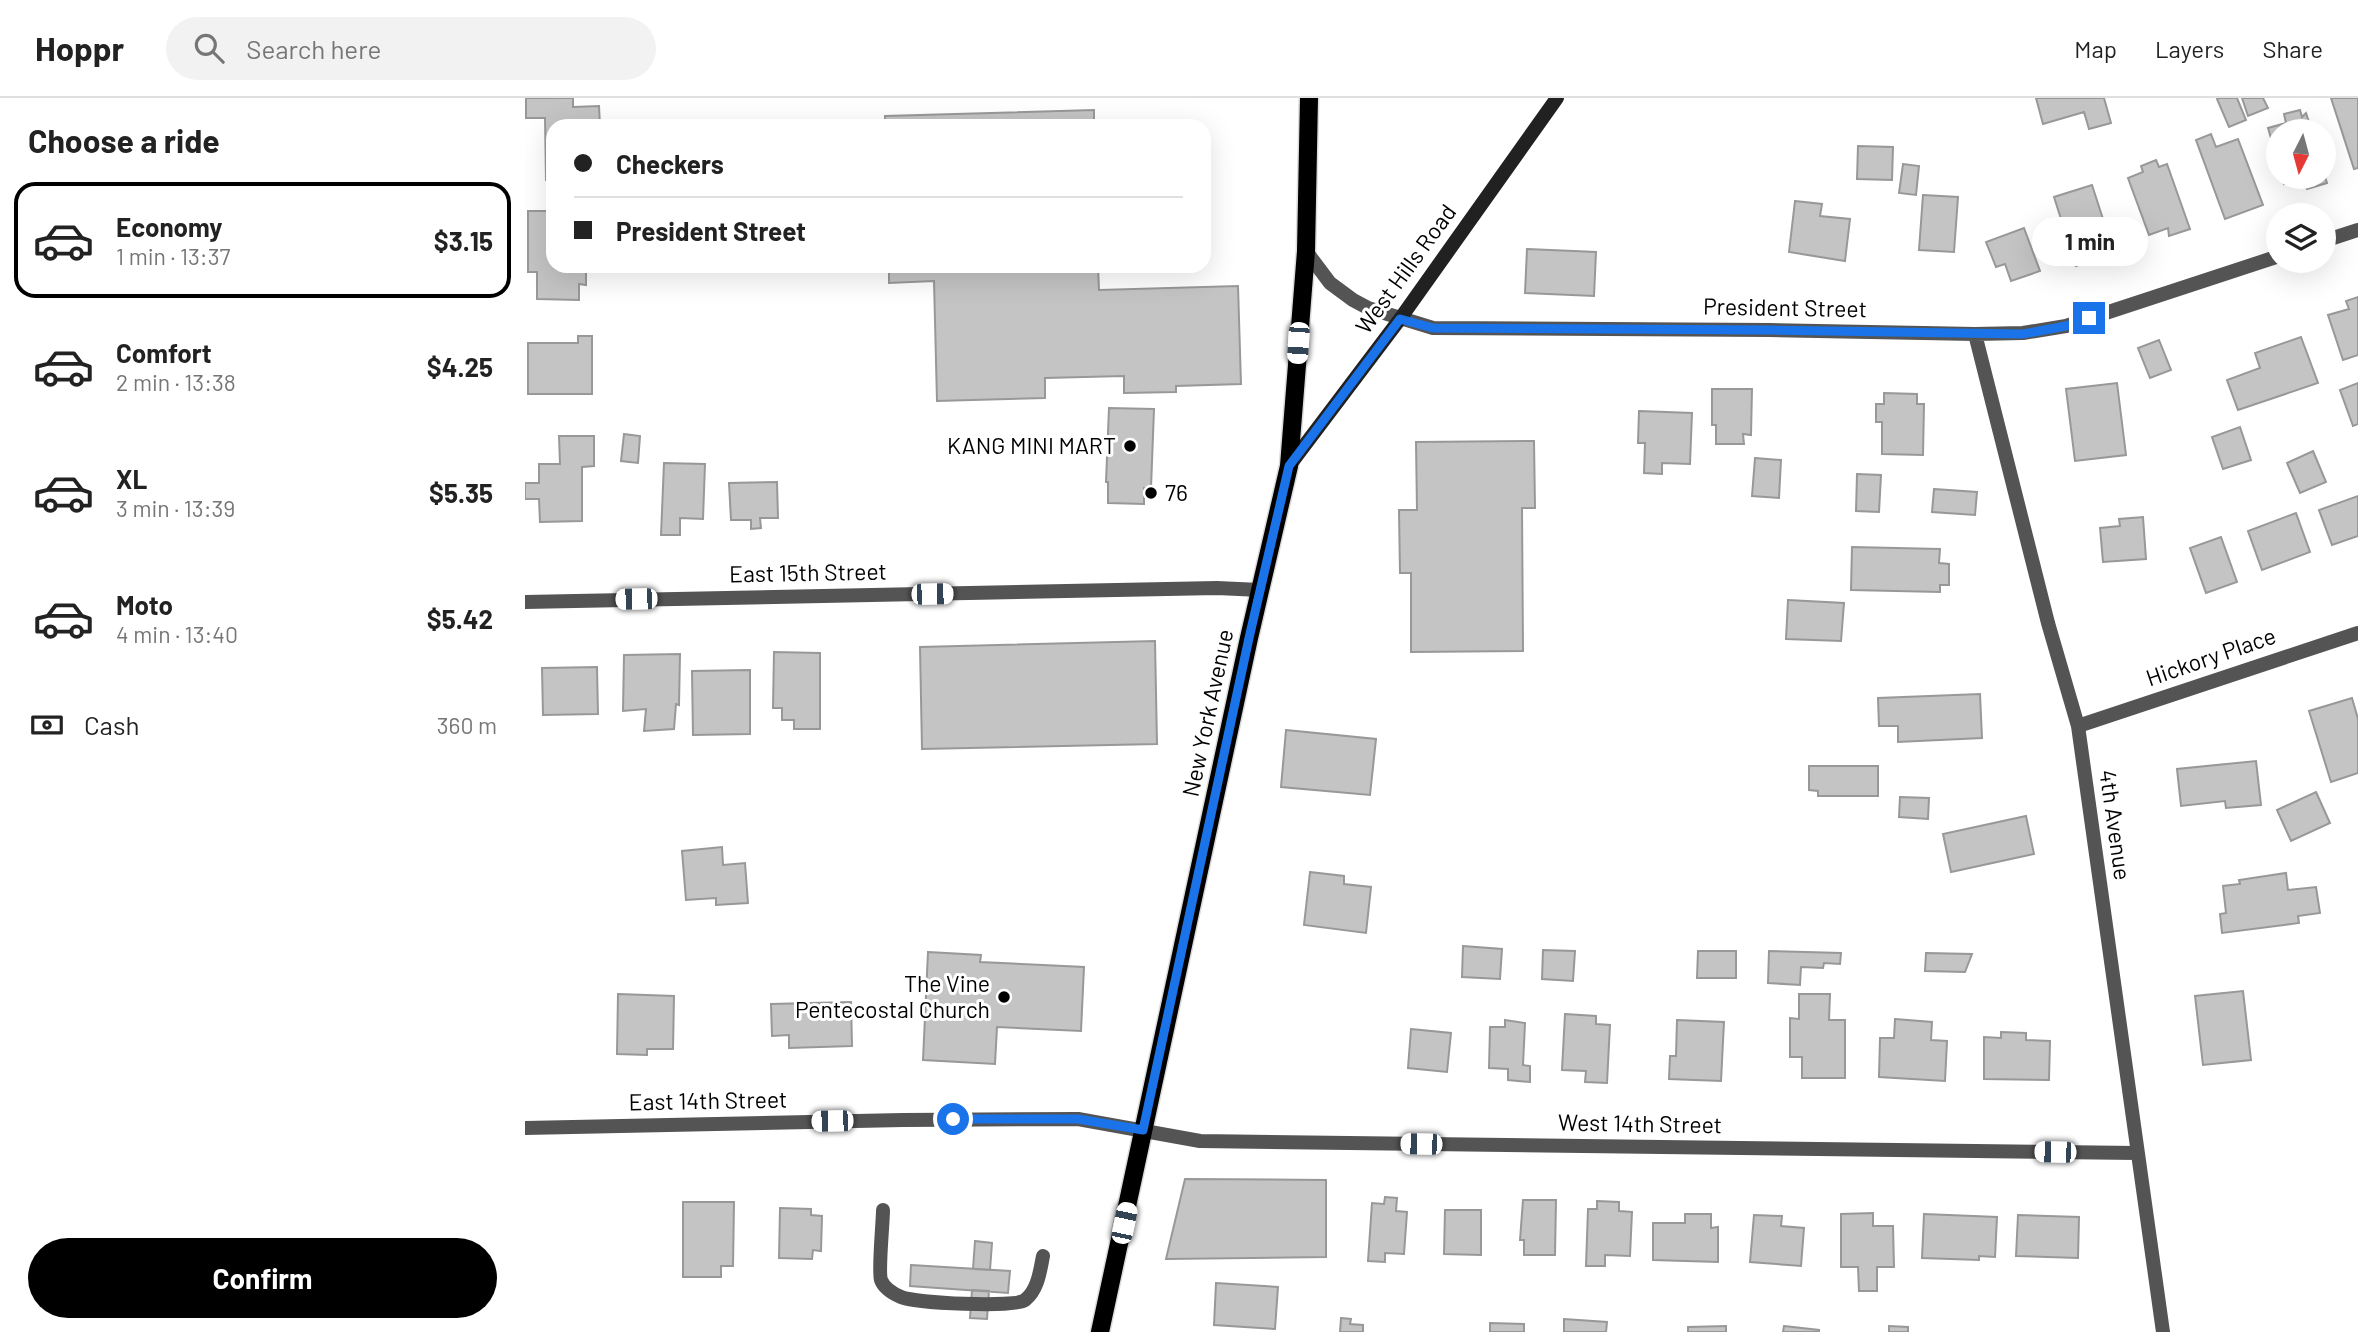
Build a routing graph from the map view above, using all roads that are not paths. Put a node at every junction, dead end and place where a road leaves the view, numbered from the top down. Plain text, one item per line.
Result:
1 (1309, 98) edge
2 (1557, 98) edge
3 (2358, 230) edge
4 (2336, 237) edge
5 (1306, 251) junction
6 (2266, 260) edge
7 (1400, 319) junction
8 (1975, 334) junction
9 (1289, 466) junction
10 (1260, 590) junction
11 (525, 601) edge
12 (2358, 632) edge
13 (2078, 726) junction
14 (525, 1128) edge
15 (1143, 1130) junction
16 (2137, 1153) junction
17 (883, 1210) dead end
18 (1043, 1256) dead end
19 (1100, 1332) edge
20 (2163, 1332) edge

1 - 5 main road, New York Avenue
2 - 7 street, West Hills Road
3 - 4 street
5 - 7 street, President Street
5 - 9 main road, New York Avenue
6 - 8 street, President Street
7 - 8 street, President Street
7 - 9 street, West Hills Road
8 - 13 street, 4th Avenue
9 - 10 main road, New York Avenue
10 - 11 street, East 15th Street
10 - 15 main road, New York Avenue
12 - 13 street, Hickory Place
13 - 16 street, 4th Avenue
14 - 15 street, East 14th Street
15 - 16 street, West 14th Street
15 - 19 main road, New York Avenue
16 - 20 street, 4th Avenue
17 - 18 street

